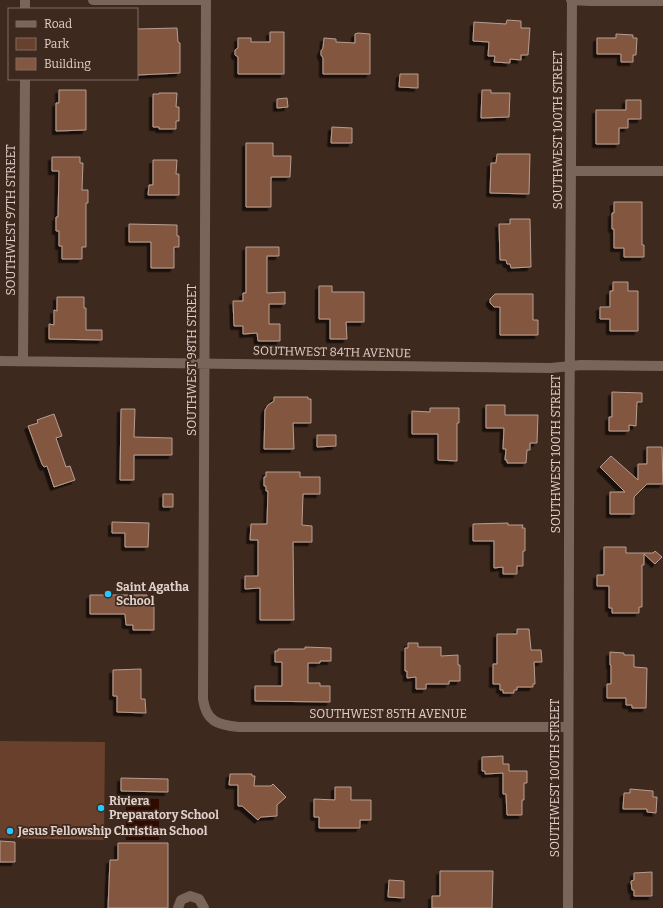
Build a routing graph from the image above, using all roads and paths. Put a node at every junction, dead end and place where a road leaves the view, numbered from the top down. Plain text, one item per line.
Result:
1 (93, 0) edge
2 (202, 0) edge
3 (206, 0) edge
4 (572, 0) edge
5 (663, 1) edge
6 (25, 80) edge
7 (572, 171) junction
8 (663, 171) edge
9 (0, 361) edge
10 (23, 361) junction
11 (205, 363) junction
12 (569, 366) junction
13 (663, 366) edge
14 (210, 719) joint
15 (568, 726) junction
16 (178, 908) edge
17 (204, 908) edge
18 (568, 908) edge

1 - 2 street
3 - 11 street, SOUTHWEST 98TH STREET
4 - 5 street
4 - 7 street, SOUTHWEST 100TH STREET
6 - 10 street, SOUTHWEST 97TH STREET
7 - 8 street
7 - 12 street, SOUTHWEST 100TH STREET
9 - 10 street, SOUTHWEST 84TH AVENUE
10 - 11 street, SOUTHWEST 84TH AVENUE
11 - 12 street, SOUTHWEST 84TH AVENUE
11 - 14 street, SOUTHWEST 98TH STREET
12 - 13 street, SOUTHWEST 84TH AVENUE
12 - 15 street, SOUTHWEST 100TH STREET
14 - 15 street, SOUTHWEST 85TH AVENUE
15 - 18 street, SOUTHWEST 100TH STREET
16 - 17 street

